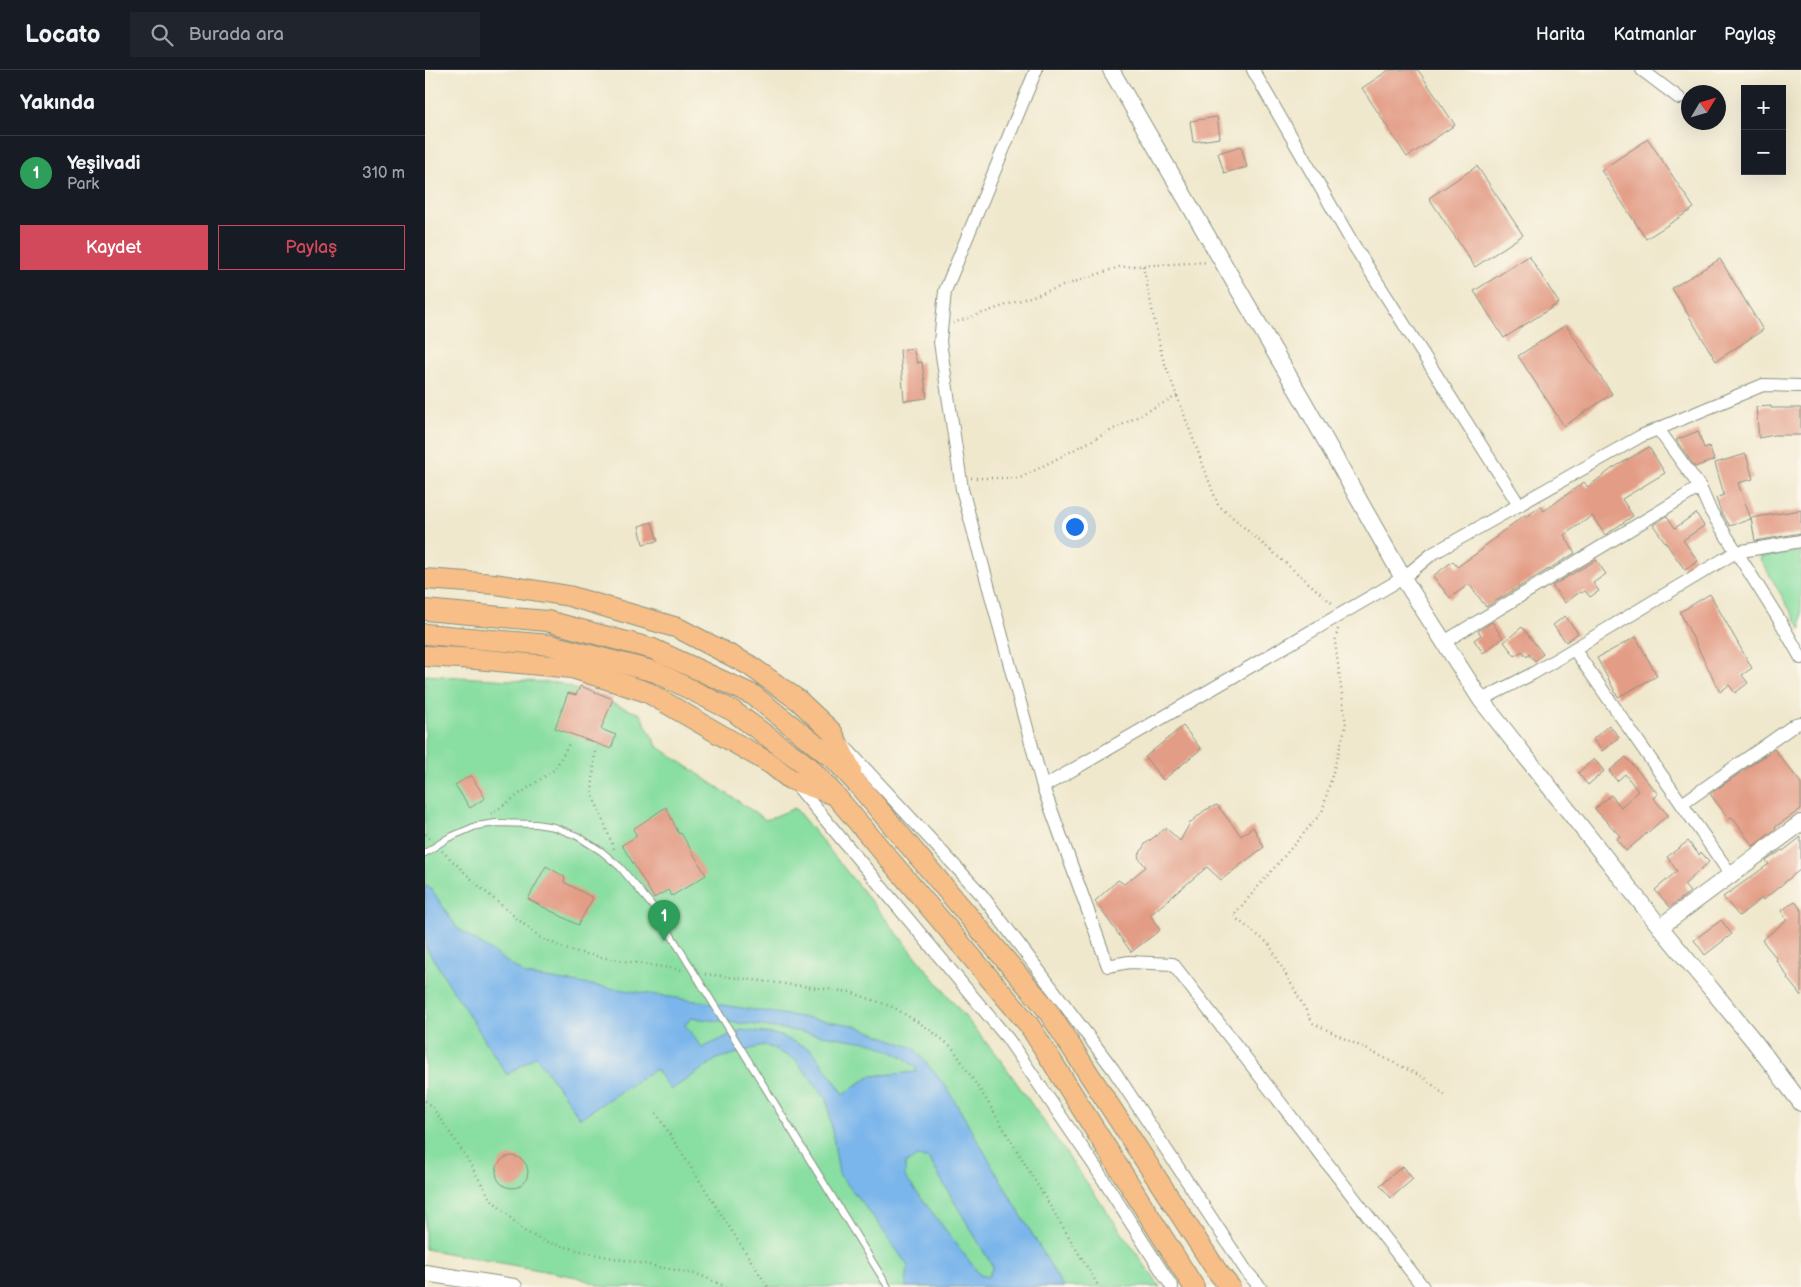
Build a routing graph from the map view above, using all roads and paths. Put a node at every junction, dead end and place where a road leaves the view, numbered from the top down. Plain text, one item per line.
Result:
1 (1036, 70) edge
2 (1111, 70) edge
3 (1253, 70) edge
4 (1642, 70) edge
5 (1679, 98) dead end
6 (1222, 261) junction
7 (1143, 266) junction
8 (942, 326) junction
9 (1801, 386) edge
10 (1177, 396) junction
11 (1657, 429) junction
12 (960, 478) junction
13 (1700, 487) junction
14 (1519, 505) junction
15 (1801, 542) edge
16 (1736, 552) junction
17 (1403, 578) junction
18 (425, 579) edge
19 (425, 610) edge
20 (1343, 613) junction
21 (425, 634) edge
22 (1444, 642) junction
23 (1573, 649) junction
24 (425, 656) edge
25 (1801, 658) edge
26 (1481, 700) junction
27 (1801, 722) edge
28 (832, 732) junction
29 (570, 742) dead end
30 (595, 752) dead end
31 (790, 779) junction
32 (860, 787) junction
33 (1043, 787) junction
34 (835, 794) junction
35 (1682, 804) junction
36 (1801, 823) edge
37 (476, 826) junction
38 (425, 834) edge
39 (436, 845) junction
40 (425, 852) edge
41 (620, 867) junction
42 (1731, 875) junction
43 (1660, 928) junction
44 (693, 972) junction
45 (1447, 1097) dead end
46 (425, 1101) edge
47 (1801, 1103) edge
48 (656, 1112) dead end
49 (425, 1273) edge
50 (514, 1287) edge
51 (726, 1287) edge
52 (768, 1287) edge
53 (888, 1287) edge
54 (1099, 1287) edge
55 (1172, 1287) edge
56 (1194, 1287) edge
57 (1230, 1287) edge
58 (1259, 1287) edge
59 (1423, 1287) edge

1 - 8 street
2 - 6 street
3 - 14 street
4 - 5 street
6 - 7 path
6 - 17 street
7 - 8 path
7 - 10 path
8 - 12 street
9 - 11 street
10 - 12 path
10 - 20 path
11 - 13 street
11 - 14 street
12 - 33 street
13 - 16 street
13 - 22 street
14 - 17 street
15 - 16 street
16 - 23 street
16 - 25 street
17 - 20 street
17 - 22 street
18 - 28 main road
19 - 32 main road
20 - 33 street
20 - 45 path
21 - 34 main road
22 - 26 street
23 - 26 street
23 - 35 street
24 - 31 main road
26 - 43 street
27 - 35 street
28 - 32 main road
28 - 58 street
29 - 37 path
30 - 41 path
31 - 34 main road
31 - 55 street
32 - 57 main road
33 - 59 street
34 - 56 main road
35 - 42 street
36 - 42 street
37 - 39 lane
37 - 41 lane
38 - 39 path
39 - 40 lane
39 - 44 path
41 - 44 lane
42 - 43 street
43 - 47 street
44 - 53 lane
44 - 54 path
46 - 51 path
48 - 52 path
49 - 50 street

